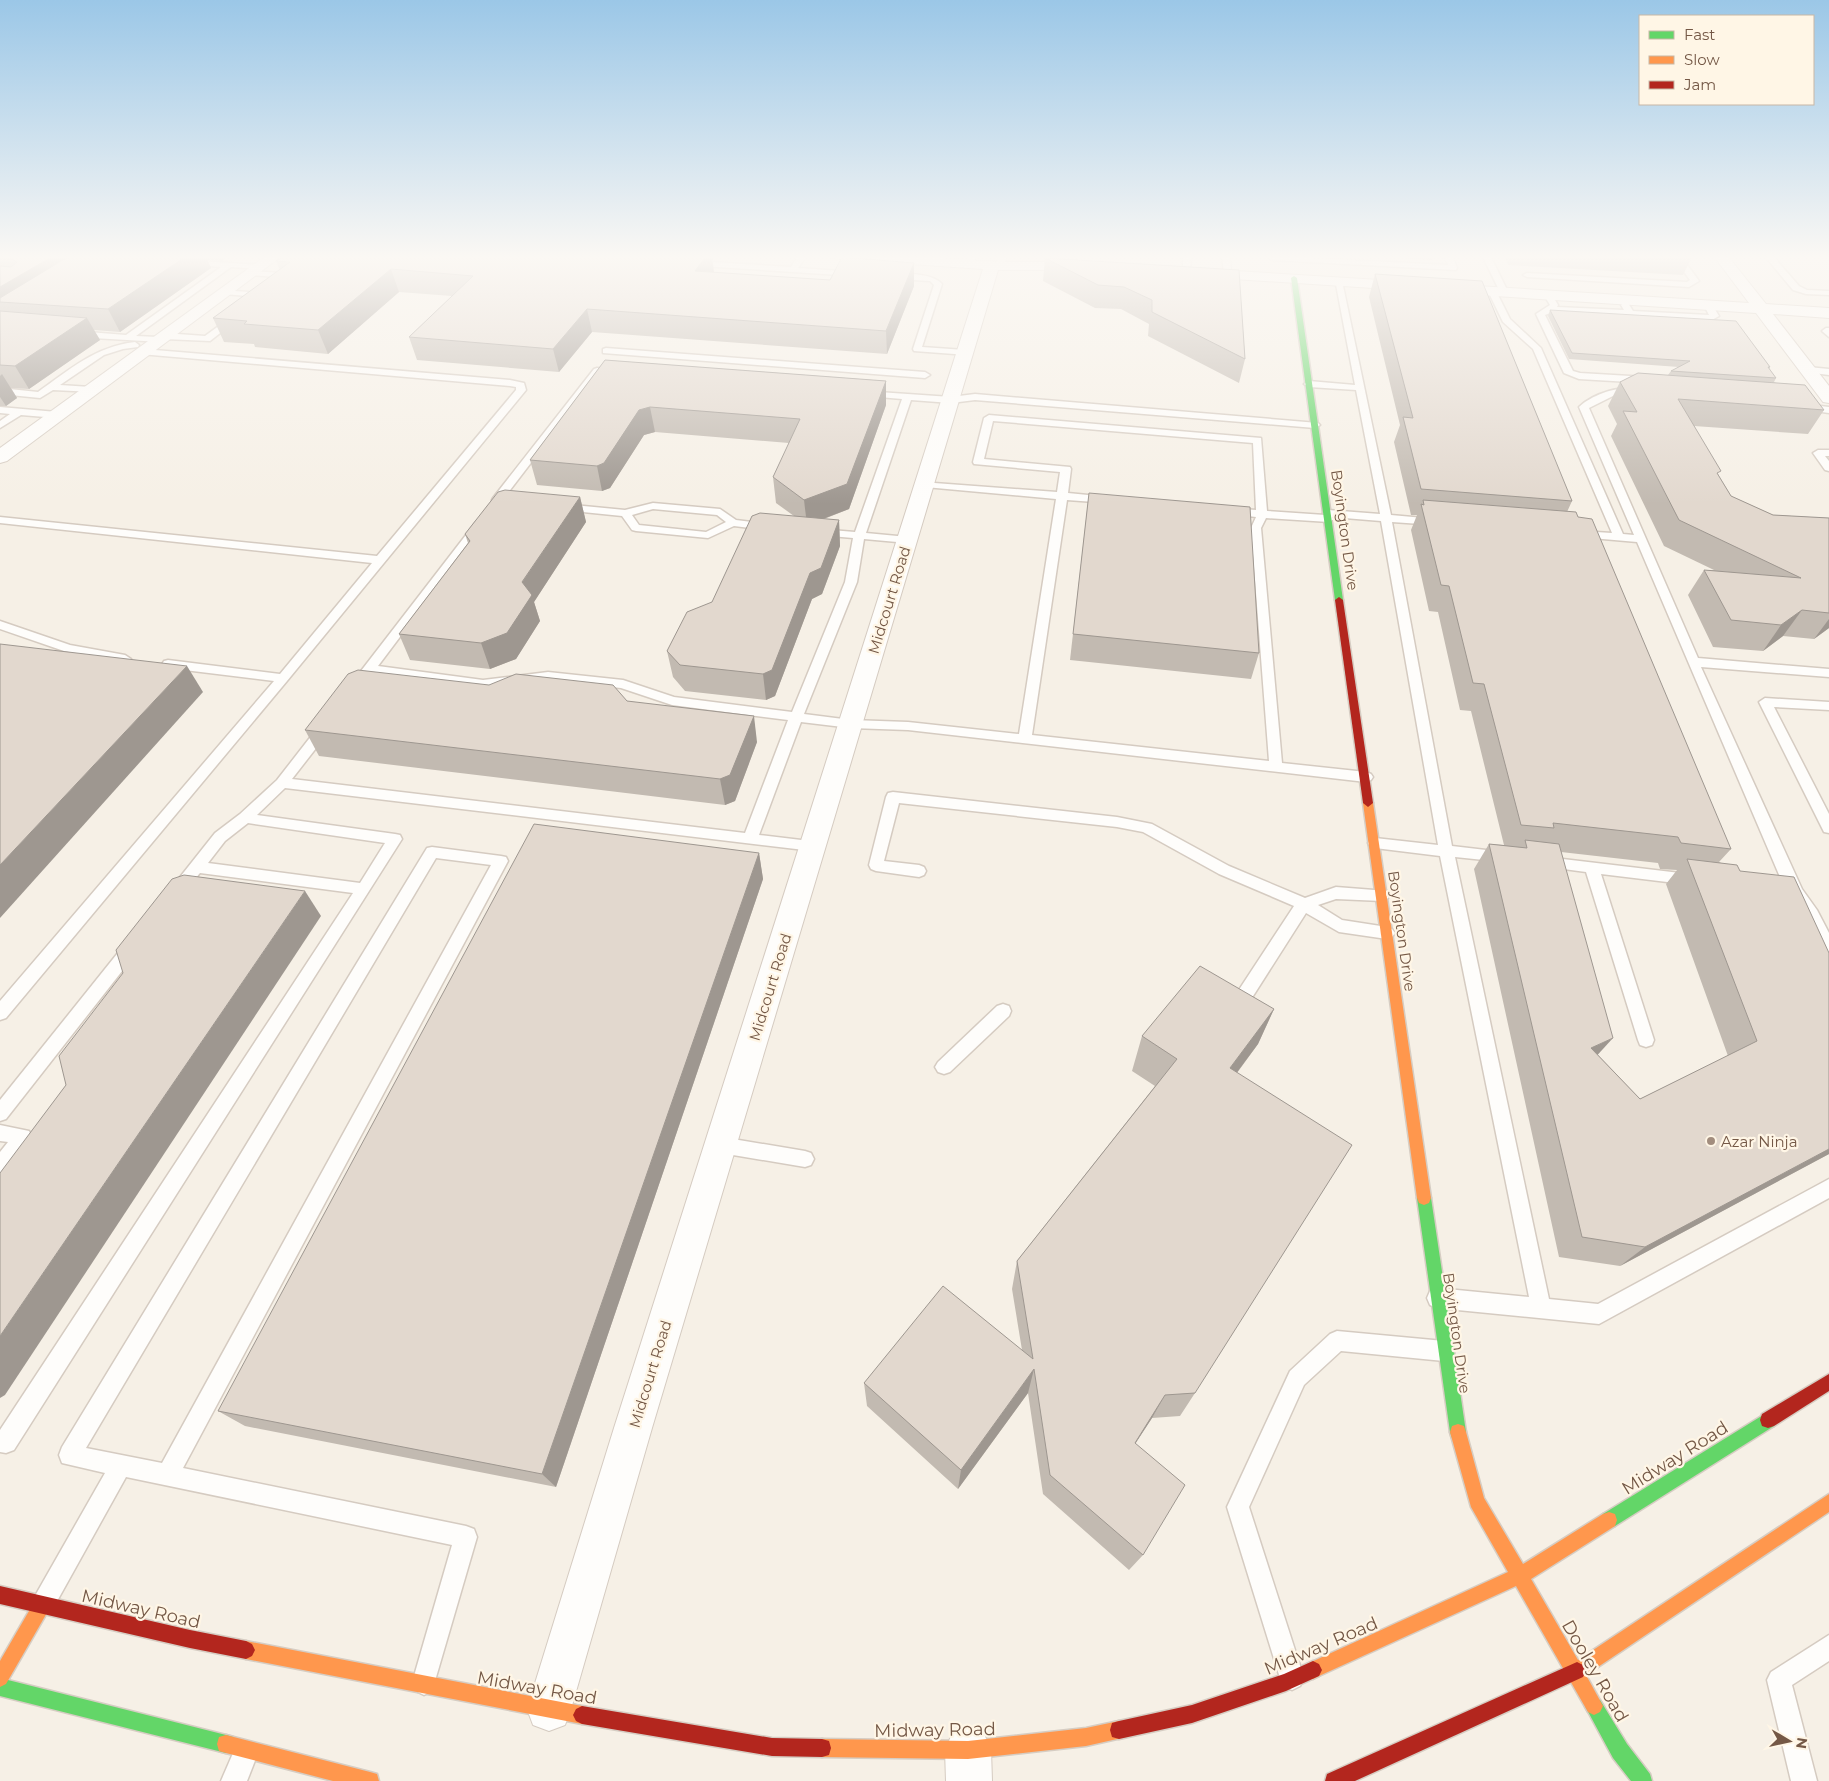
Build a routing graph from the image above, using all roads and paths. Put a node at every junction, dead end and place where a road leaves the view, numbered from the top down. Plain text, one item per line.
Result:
1 (127, 338) edge
2 (161, 338) edge
3 (208, 338) edge
4 (921, 338) edge
5 (969, 338) edge
6 (1303, 338) edge
7 (1350, 338) edge
8 (1526, 338) edge
9 (1552, 338) edge
10 (1783, 338) edge
11 (154, 343) junction
12 (606, 351) dead end
13 (965, 353) junction
14 (1808, 370) junction
15 (1829, 372) edge
16 (616, 373) edge
17 (926, 375) dead end
18 (1658, 381) edge
19 (891, 383) junction
20 (1309, 384) junction
21 (51, 387) junction
22 (1360, 388) junction
23 (91, 390) junction
24 (0, 391) edge
25 (858, 392) edge
26 (1651, 394) edge
27 (1823, 394) edge
28 (908, 396) junction
29 (951, 400) junction
30 (1793, 405) edge
31 (0, 410) edge
32 (1829, 410) edge
33 (18, 412) junction
34 (57, 415) junction
35 (0, 425) edge
36 (1315, 425) junction
37 (1829, 453) edge
38 (0, 457) edge
39 (1829, 468) edge
40 (925, 484) junction
41 (1061, 496) junction
42 (1119, 501) edge
43 (517, 502) edge
44 (556, 506) edge
45 (491, 508) junction
46 (1214, 510) edge
47 (625, 513) junction
48 (1262, 514) junction
49 (1328, 516) junction
50 (1386, 518) junction
51 (0, 520) edge
52 (733, 523) junction
53 (1444, 523) edge
54 (781, 528) edge
55 (810, 531) edge
56 (1570, 533) edge
57 (859, 536) junction
58 (1619, 537) junction
59 (1641, 539) junction
60 (908, 540) junction
61 (380, 560) junction
62 (0, 625) edge
63 (140, 661) edge
64 (1693, 662) junction
65 (160, 663) edge
66 (369, 669) junction
67 (1829, 673) edge
68 (283, 678) junction
69 (357, 684) edge
70 (1829, 706) edge
71 (796, 717) junction
72 (328, 722) edge
73 (851, 724) junction
74 (1025, 739) junction
75 (1276, 767) junction
76 (1366, 777) junction
77 (282, 783) junction
78 (245, 818) junction
79 (1829, 828) edge
80 (750, 839) junction
81 (1375, 843) junction
82 (813, 846) junction
83 (1446, 851) junction
84 (1514, 859) edge
85 (1534, 861) edge
86 (196, 867) junction
87 (1592, 868) junction
88 (919, 871) dead end
89 (1709, 882) edge
90 (364, 889) junction
91 (1777, 889) edge
92 (1796, 892) junction
93 (1382, 895) junction
94 (1304, 904) junction
95 (165, 905) edge
96 (1387, 933) junction
97 (141, 936) edge
98 (1829, 948) edge
99 (1003, 1011) dead end
100 (0, 1013) edge
101 (1233, 1013) edge
102 (1646, 1040) dead end
103 (944, 1067) dead end
104 (0, 1113) edge
105 (0, 1133) edge
106 (721, 1145) junction
107 (805, 1159) dead end
108 (0, 1166) edge
109 (1829, 1188) edge
110 (1437, 1298) junction
111 (1541, 1308) junction
112 (1444, 1350) junction
113 (1829, 1382) edge
114 (0, 1441) edge
115 (121, 1466) junction
116 (167, 1476) junction
117 (1829, 1502) edge
118 (1520, 1576) junction
119 (0, 1595) edge
120 (42, 1605) junction
121 (1829, 1647) edge
122 (1575, 1673) junction
123 (0, 1678) edge
124 (1292, 1680) junction
125 (424, 1684) junction
126 (0, 1687) edge
127 (550, 1708) junction
128 (248, 1749) junction
129 (968, 1766) edge
130 (234, 1781) edge
131 (366, 1781) edge
132 (1334, 1781) edge
133 (1642, 1781) edge
134 (1804, 1781) edge

1 - 11 lane
2 - 11 street
3 - 11 lane
4 - 13 lane
5 - 13 street, Midcourt Road
6 - 20 street, Boyington Drive
7 - 22 lane
8 - 58 lane
9 - 18 lane
10 - 14 street
11 - 21 lane
11 - 23 street
11 - 61 lane
12 - 19 lane
13 - 29 street, Midcourt Road
14 - 15 lane
14 - 27 street
16 - 45 lane
17 - 19 lane
19 - 25 lane
19 - 28 lane
20 - 22 lane
20 - 36 street, Boyington Drive
21 - 23 lane
21 - 24 lane
22 - 50 lane
23 - 34 street
26 - 59 lane
28 - 29 lane
28 - 57 lane
29 - 36 lane
29 - 40 street, Midcourt Road
30 - 32 lane
31 - 33 lane
33 - 34 lane
33 - 35 lane
34 - 38 street
36 - 49 street, Boyington Drive
37 - 39 lane
40 - 41 lane
40 - 60 street, Midcourt Road
41 - 42 lane
41 - 48 lane
41 - 74 lane
43 - 45 lane
44 - 47 lane
45 - 66 lane
46 - 48 lane
47 - 52 lane
47 - 52 lane
48 - 49 lane
48 - 75 lane
49 - 50 lane
49 - 76 street, Boyington Drive
50 - 53 lane
50 - 83 lane
51 - 61 lane
52 - 54 lane
55 - 57 lane
56 - 58 lane
57 - 60 lane
57 - 71 lane
58 - 59 lane
59 - 64 lane
60 - 73 street, Midcourt Road
61 - 68 lane
62 - 63 lane
64 - 67 lane
64 - 92 lane
65 - 68 lane
66 - 69 lane
66 - 71 lane
68 - 100 lane
70 - 79 lane
71 - 73 lane
71 - 80 lane
72 - 77 lane
73 - 74 lane
73 - 82 street, Midcourt Road
74 - 75 lane
75 - 76 lane
76 - 81 street, Boyington Drive
77 - 78 lane
77 - 80 lane
78 - 86 lane
78 - 90 lane
80 - 82 lane
81 - 83 lane
81 - 93 street, Boyington Drive
82 - 106 street, Midcourt Road
83 - 84 lane
83 - 111 lane
85 - 87 lane
86 - 90 lane
86 - 95 lane
87 - 89 lane
87 - 102 lane
88 - 94 lane
90 - 114 lane
91 - 92 lane
92 - 98 lane
93 - 94 lane
93 - 96 street, Boyington Drive
94 - 96 lane
94 - 101 lane
96 - 110 street, Boyington Drive
97 - 104 lane
99 - 103 lane
105 - 108 lane
106 - 107 lane
106 - 127 street, Midcourt Road
109 - 111 lane
110 - 111 lane
110 - 112 street, Boyington Drive
112 - 118 street, Boyington Drive
112 - 124 lane
113 - 118 street, Midway Road
115 - 116 lane
115 - 116 lane
115 - 120 lane
116 - 125 lane
117 - 122 street
118 - 122 street, Dooley Road
118 - 124 street, Midway Road
119 - 120 street, Midway Road
120 - 123 street
120 - 125 street, Midway Road
121 - 134 lane
122 - 132 street
122 - 133 street, Dooley Road
124 - 129 street, Midway Road
125 - 127 street, Midway Road
126 - 128 street
127 - 129 street, Midway Road
128 - 130 lane
128 - 131 street

